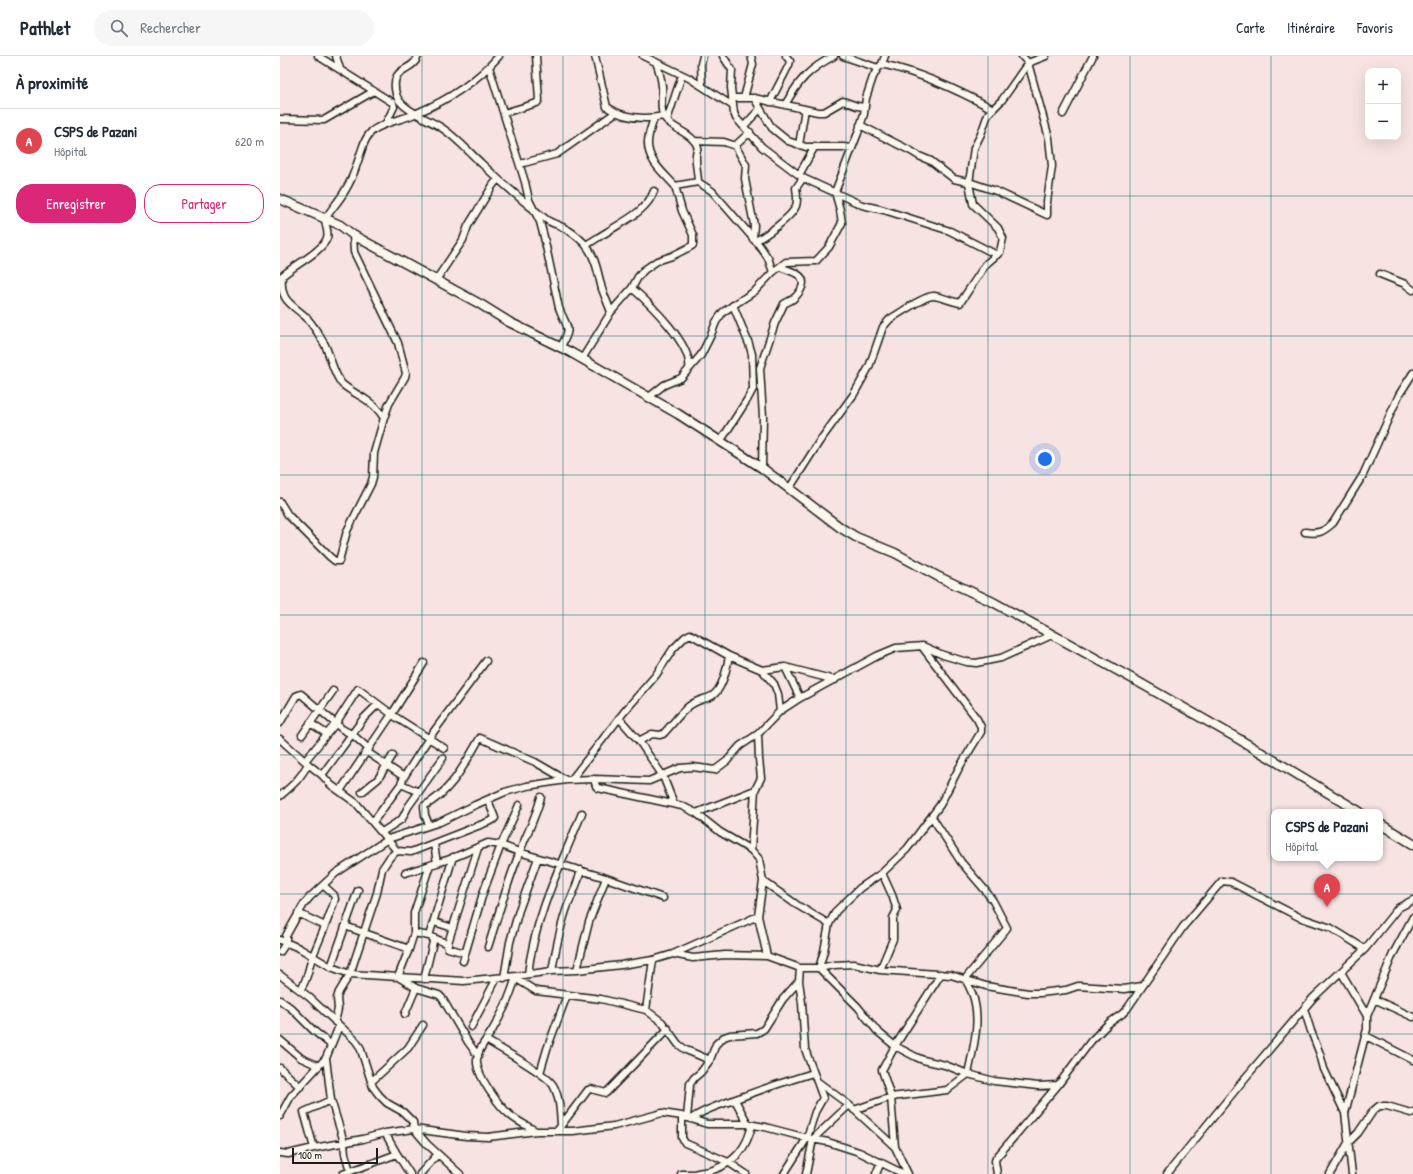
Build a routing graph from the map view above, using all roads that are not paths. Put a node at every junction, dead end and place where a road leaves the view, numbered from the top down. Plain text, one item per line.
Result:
1 (318, 56) edge
2 (336, 56) edge
3 (418, 56) edge
4 (499, 56) edge
5 (536, 56) edge
6 (595, 56) edge
7 (643, 56) edge
8 (703, 56) edge
9 (724, 56) edge
10 (751, 56) edge
11 (786, 56) edge
12 (834, 56) edge
13 (843, 56) edge
14 (885, 56) edge
15 (1022, 56) edge
16 (1046, 56) edge
17 (1093, 56) edge
18 (656, 62) junction
19 (1028, 63) junction
20 (880, 66) junction
21 (489, 67) junction
22 (340, 69) junction
23 (682, 75) junction
24 (702, 86) junction
25 (374, 90) junction
26 (732, 98) junction
27 (744, 98) junction
28 (754, 98) junction
29 (770, 102) junction
30 (785, 105) junction
31 (733, 106) junction
32 (864, 107) junction
33 (805, 108) junction
34 (760, 109) junction
35 (993, 110) junction
36 (504, 113) junction
37 (615, 113) junction
38 (417, 114) junction
39 (1063, 114) dead end
40 (654, 118) junction
41 (665, 118) junction
42 (280, 119) edge
43 (386, 124) junction
44 (860, 125) junction
45 (744, 126) junction
46 (750, 132) junction
47 (694, 141) junction
48 (799, 145) junction
49 (736, 146) junction
50 (815, 146) junction
51 (852, 148) junction
52 (520, 164) junction
53 (801, 177) junction
54 (498, 179) junction
55 (698, 182) junction
56 (969, 182) junction
57 (676, 186) junction
58 (654, 191) dead end
59 (835, 192) junction
60 (280, 199) edge
61 (535, 210) junction
62 (325, 219) junction
63 (353, 235) junction
64 (754, 240) junction
65 (586, 245) junction
66 (997, 256) junction
67 (780, 267) junction
68 (773, 272) junction
69 (1380, 274) dead end
70 (281, 277) edge
71 (436, 280) junction
72 (632, 288) junction
73 (1413, 290) edge
74 (733, 305) junction
75 (611, 312) junction
76 (560, 348) junction
77 (582, 359) junction
78 (689, 369) junction
79 (1413, 373) edge
80 (649, 397) junction
81 (384, 418) junction
82 (720, 442) junction
83 (762, 468) junction
84 (789, 490) junction
85 (280, 502) edge
86 (1305, 532) dead end
87 (1052, 635) junction
88 (922, 646) junction
89 (729, 656) junction
90 (486, 661) dead end
91 (424, 663) dead end
92 (785, 667) junction
93 (762, 670) junction
94 (835, 680) junction
95 (333, 691) dead end
96 (800, 698) junction
97 (378, 704) junction
98 (319, 709) junction
99 (780, 711) junction
100 (392, 714) junction
101 (619, 718) junction
102 (280, 723) edge
103 (310, 723) junction
104 (336, 723) junction
105 (327, 734) junction
106 (758, 734) junction
107 (302, 735) dead end
108 (353, 735) junction
109 (428, 738) junction
110 (280, 739) edge
111 (639, 741) junction
112 (444, 748) dead end
113 (368, 750) junction
114 (393, 755) dead end
115 (443, 758) dead end
116 (306, 762) junction
117 (386, 765) junction
118 (322, 775) junction
119 (663, 776) junction
120 (404, 777) junction
121 (594, 779) junction
122 (568, 780) junction
123 (401, 784) junction
124 (756, 790) junction
125 (340, 791) junction
126 (362, 792) dead end
127 (419, 792) junction
128 (280, 796) edge
129 (541, 797) dead end
130 (488, 800) junction
131 (674, 804) junction
132 (519, 805) dead end
133 (1355, 809) edge
134 (582, 813) dead end
135 (696, 813) junction
136 (932, 817) junction
137 (373, 822) junction
138 (429, 825) junction
139 (1383, 826) edge
140 (382, 832) junction
141 (388, 840) junction
142 (434, 844) junction
143 (1413, 844) edge
144 (501, 845) junction
145 (478, 848) junction
146 (751, 850) junction
147 (397, 851) junction
148 (519, 852) junction
149 (453, 857) junction
150 (538, 858) junction
151 (437, 862) junction
152 (430, 865) junction
153 (561, 865) junction
154 (581, 870) junction
155 (405, 873) dead end
156 (882, 873) junction
157 (606, 878) junction
158 (763, 881) junction
159 (323, 885) junction
160 (358, 890) dead end
161 (663, 898) dead end
162 (1413, 900) edge
163 (298, 913) junction
164 (758, 916) junction
165 (1412, 920) edge
166 (434, 922) junction
167 (829, 924) junction
168 (325, 926) junction
169 (345, 926) junction
170 (452, 928) junction
171 (414, 933) junction
172 (364, 934) junction
173 (432, 937) junction
174 (283, 941) edge
175 (448, 944) junction
176 (488, 947) dead end
177 (409, 949) junction
178 (1365, 949) junction
179 (280, 952) edge
180 (465, 953) junction
181 (673, 954) junction
182 (767, 956) junction
183 (313, 957) junction
184 (653, 960) junction
185 (463, 961) dead end
186 (331, 967) junction
187 (800, 968) junction
188 (819, 968) junction
189 (577, 970) junction
190 (880, 970) junction
191 (552, 971) junction
192 (1341, 972) junction
193 (350, 974) junction
194 (528, 974) junction
195 (941, 974) junction
196 (280, 975) edge
197 (398, 977) junction
198 (515, 977) junction
199 (497, 978) junction
200 (504, 978) junction
201 (427, 979) junction
202 (965, 979) junction
203 (798, 981) junction
204 (1142, 986) junction
205 (416, 988) junction
206 (300, 990) junction
207 (426, 991) junction
208 (567, 994) junction
209 (1374, 999) junction
210 (280, 1000) edge
211 (1304, 1009) junction
212 (646, 1010) junction
213 (405, 1014) dead end
214 (1367, 1016) junction
215 (1413, 1017) edge
216 (337, 1024) junction
217 (423, 1025) dead end
218 (471, 1027) dead end
219 (668, 1029) junction
220 (1366, 1036) junction
221 (280, 1040) edge
222 (486, 1040) junction
223 (331, 1045) junction
224 (895, 1046) junction
225 (478, 1056) junction
226 (326, 1058) junction
227 (710, 1060) junction
228 (1413, 1060) edge
229 (319, 1066) junction
230 (280, 1068) edge
231 (813, 1073) junction
232 (540, 1074) junction
233 (968, 1074) junction
234 (371, 1082) junction
235 (816, 1082) junction
236 (1058, 1085) junction
237 (300, 1087) junction
238 (891, 1097) junction
239 (331, 1100) junction
240 (735, 1100) junction
241 (849, 1105) junction
242 (854, 1110) junction
243 (1413, 1112) edge
244 (1345, 1113) junction
245 (280, 1116) edge
246 (687, 1118) junction
247 (750, 1124) junction
248 (559, 1128) junction
249 (414, 1129) junction
250 (536, 1131) junction
251 (385, 1133) junction
252 (810, 1139) junction
253 (344, 1142) junction
254 (1348, 1144) junction
255 (895, 1146) junction
256 (314, 1148) junction
257 (280, 1153) edge
258 (396, 1154) junction
259 (438, 1154) junction
260 (728, 1162) junction
261 (881, 1162) junction
262 (350, 1171) junction
263 (457, 1173) edge
264 (901, 1173) edge
265 (343, 1174) edge
266 (410, 1174) edge
267 (420, 1174) edge
268 (681, 1174) edge
269 (695, 1174) edge
270 (746, 1174) edge
271 (784, 1174) edge
272 (806, 1174) edge
273 (876, 1174) edge
274 (908, 1174) edge
275 (997, 1174) edge
276 (1167, 1174) edge
277 (1330, 1174) edge
278 (1352, 1174) edge

1 - 22 street
2 - 22 street
3 - 38 street
4 - 21 street
5 - 36 street
6 - 37 street
7 - 18 street
8 - 24 street
9 - 26 street
10 - 27 street
11 - 29 street
12 - 30 street
13 - 20 street
14 - 20 street
15 - 19 street
16 - 19 street
17 - 39 street
18 - 23 street
18 - 41 street
19 - 35 street
19 - 56 street
20 - 32 street
20 - 35 street
21 - 36 street
21 - 38 street
22 - 25 street
23 - 24 street
23 - 41 street
24 - 31 street
25 - 42 street
25 - 43 street
26 - 27 street
26 - 31 street
27 - 28 street
28 - 29 street
28 - 34 street
29 - 30 street
30 - 33 street
31 - 45 street
32 - 33 street
32 - 44 street
33 - 48 street
34 - 45 street
34 - 48 street
35 - 56 street
36 - 52 street
37 - 40 street
37 - 52 street
38 - 43 street
38 - 54 street
40 - 41 street
40 - 57 street
41 - 47 street
43 - 62 street
44 - 51 street
44 - 56 street
45 - 46 street
46 - 49 street
46 - 53 street
47 - 49 street
47 - 55 street
48 - 50 street
49 - 64 street
50 - 51 street
50 - 53 street
51 - 59 street
52 - 61 street
53 - 59 street
53 - 64 street
54 - 61 street
54 - 71 street
55 - 57 street
55 - 64 street
56 - 66 street
57 - 72 street
58 - 65 street
59 - 66 street
59 - 67 street
60 - 62 street
61 - 65 street
61 - 76 street
62 - 63 street
62 - 70 street
63 - 71 street
63 - 81 street
64 - 68 street
65 - 75 street
66 - 84 street
67 - 68 street
67 - 83 street
68 - 74 street
69 - 73 street
70 - 81 street
71 - 76 street
72 - 75 street
72 - 78 street
74 - 78 street
74 - 82 street
75 - 77 street
76 - 77 street
77 - 80 street
78 - 80 street
79 - 86 street
80 - 82 street
81 - 85 street
82 - 83 street
83 - 84 street
84 - 87 street
87 - 88 street
87 - 133 street
88 - 94 street
88 - 136 street
89 - 93 street
89 - 101 street
89 - 111 street
90 - 109 street
91 - 100 street
92 - 93 street
92 - 94 street
92 - 96 street
93 - 99 street
94 - 96 street
95 - 98 street
96 - 99 street
97 - 100 street
97 - 104 street
97 - 108 street
98 - 102 street
98 - 103 street
98 - 104 street
99 - 106 street
100 - 109 street
100 - 113 street
101 - 111 street
101 - 122 street
103 - 105 street
103 - 107 street
104 - 105 street
104 - 108 street
105 - 116 street
106 - 119 street
106 - 124 street
108 - 113 street
108 - 118 street
109 - 112 street
109 - 120 street
110 - 116 street
111 - 119 street
113 - 117 street
113 - 125 street
114 - 117 street
115 - 127 street
116 - 118 street
116 - 128 street
117 - 120 street
117 - 126 street
118 - 125 street
119 - 121 street
119 - 131 street
120 - 123 street
121 - 122 street
121 - 131 street
122 - 130 street
122 - 138 street
123 - 127 street
123 - 137 street
124 - 135 street
124 - 146 street
125 - 137 street
127 - 140 street
129 - 148 street
130 - 138 street
130 - 142 street
131 - 135 street
132 - 144 street
134 - 153 street
135 - 146 street
136 - 156 street
136 - 202 street
137 - 140 street
138 - 141 street
139 - 143 street
140 - 141 street
141 - 147 street
141 - 159 street
142 - 147 street
142 - 151 street
144 - 145 street
144 - 148 street
144 - 180 street
145 - 149 street
145 - 170 street
146 - 158 street
147 - 172 street
148 - 150 street
148 - 176 street
149 - 151 street
149 - 166 street
150 - 153 street
150 - 200 street
151 - 152 street
152 - 155 street
152 - 171 street
153 - 154 street
153 - 194 street
154 - 157 street
154 - 191 street
156 - 167 street
156 - 190 street
157 - 161 street
157 - 189 street
158 - 164 street
158 - 167 street
159 - 163 street
159 - 168 street
160 - 169 street
162 - 178 street
163 - 168 street
163 - 174 street
164 - 181 street
164 - 182 street
165 - 209 street
166 - 170 street
166 - 173 street
167 - 188 street
168 - 183 street
169 - 172 street
169 - 186 street
170 - 175 street
171 - 173 street
171 - 177 street
172 - 177 street
172 - 193 street
173 - 175 street
173 - 201 street
174 - 179 street
174 - 183 street
175 - 180 street
177 - 197 street
178 - 192 street
178 - 204 street
180 - 185 street
181 - 182 street
181 - 184 street
182 - 187 street
183 - 186 street
183 - 206 street
184 - 189 street
184 - 212 street
186 - 193 street
187 - 188 street
187 - 203 street
188 - 190 street
188 - 224 street
189 - 191 street
190 - 195 street
191 - 194 street
192 - 211 street
192 - 214 street
193 - 197 street
193 - 216 street
194 - 198 street
195 - 202 street
195 - 224 street
196 - 206 street
197 - 201 street
197 - 205 street
198 - 200 street
198 - 208 street
198 - 222 street
199 - 200 street
199 - 201 street
199 - 218 street
201 - 207 street
202 - 204 street
202 - 233 street
203 - 227 street
203 - 231 street
204 - 236 street
205 - 207 street
205 - 213 street
206 - 216 street
207 - 225 street
208 - 212 street
208 - 232 street
209 - 214 street
209 - 215 street
210 - 223 street
211 - 244 street
211 - 276 street
212 - 219 street
214 - 220 street
216 - 223 street
216 - 234 street
217 - 234 street
219 - 227 street
219 - 248 street
220 - 228 street
220 - 244 street
221 - 229 street
222 - 225 street
222 - 232 street
223 - 226 street
224 - 233 street
224 - 238 street
225 - 250 street
226 - 229 street
226 - 239 street
227 - 246 street
229 - 237 street
230 - 237 street
231 - 235 street
231 - 240 street
232 - 248 street
233 - 236 street
233 - 238 street
234 - 249 street
235 - 241 street
235 - 252 street
236 - 275 street
237 - 245 street
238 - 242 street
238 - 255 street
239 - 253 street
239 - 256 street
240 - 246 street
240 - 247 street
241 - 242 street
241 - 252 street
242 - 255 street
243 - 254 street
244 - 254 street
246 - 247 street
246 - 248 street
246 - 260 street
247 - 252 street
247 - 260 street
248 - 250 street
249 - 250 street
249 - 251 street
249 - 259 street
251 - 253 street
251 - 258 street
252 - 261 street
252 - 271 street
252 - 272 street
253 - 256 street
253 - 262 street
254 - 277 street
254 - 278 street
255 - 274 street
256 - 257 street
258 - 262 street
258 - 266 street
259 - 263 street
259 - 267 street
260 - 269 street
260 - 270 street
261 - 264 street
261 - 273 street
262 - 265 street
268 - 269 street

